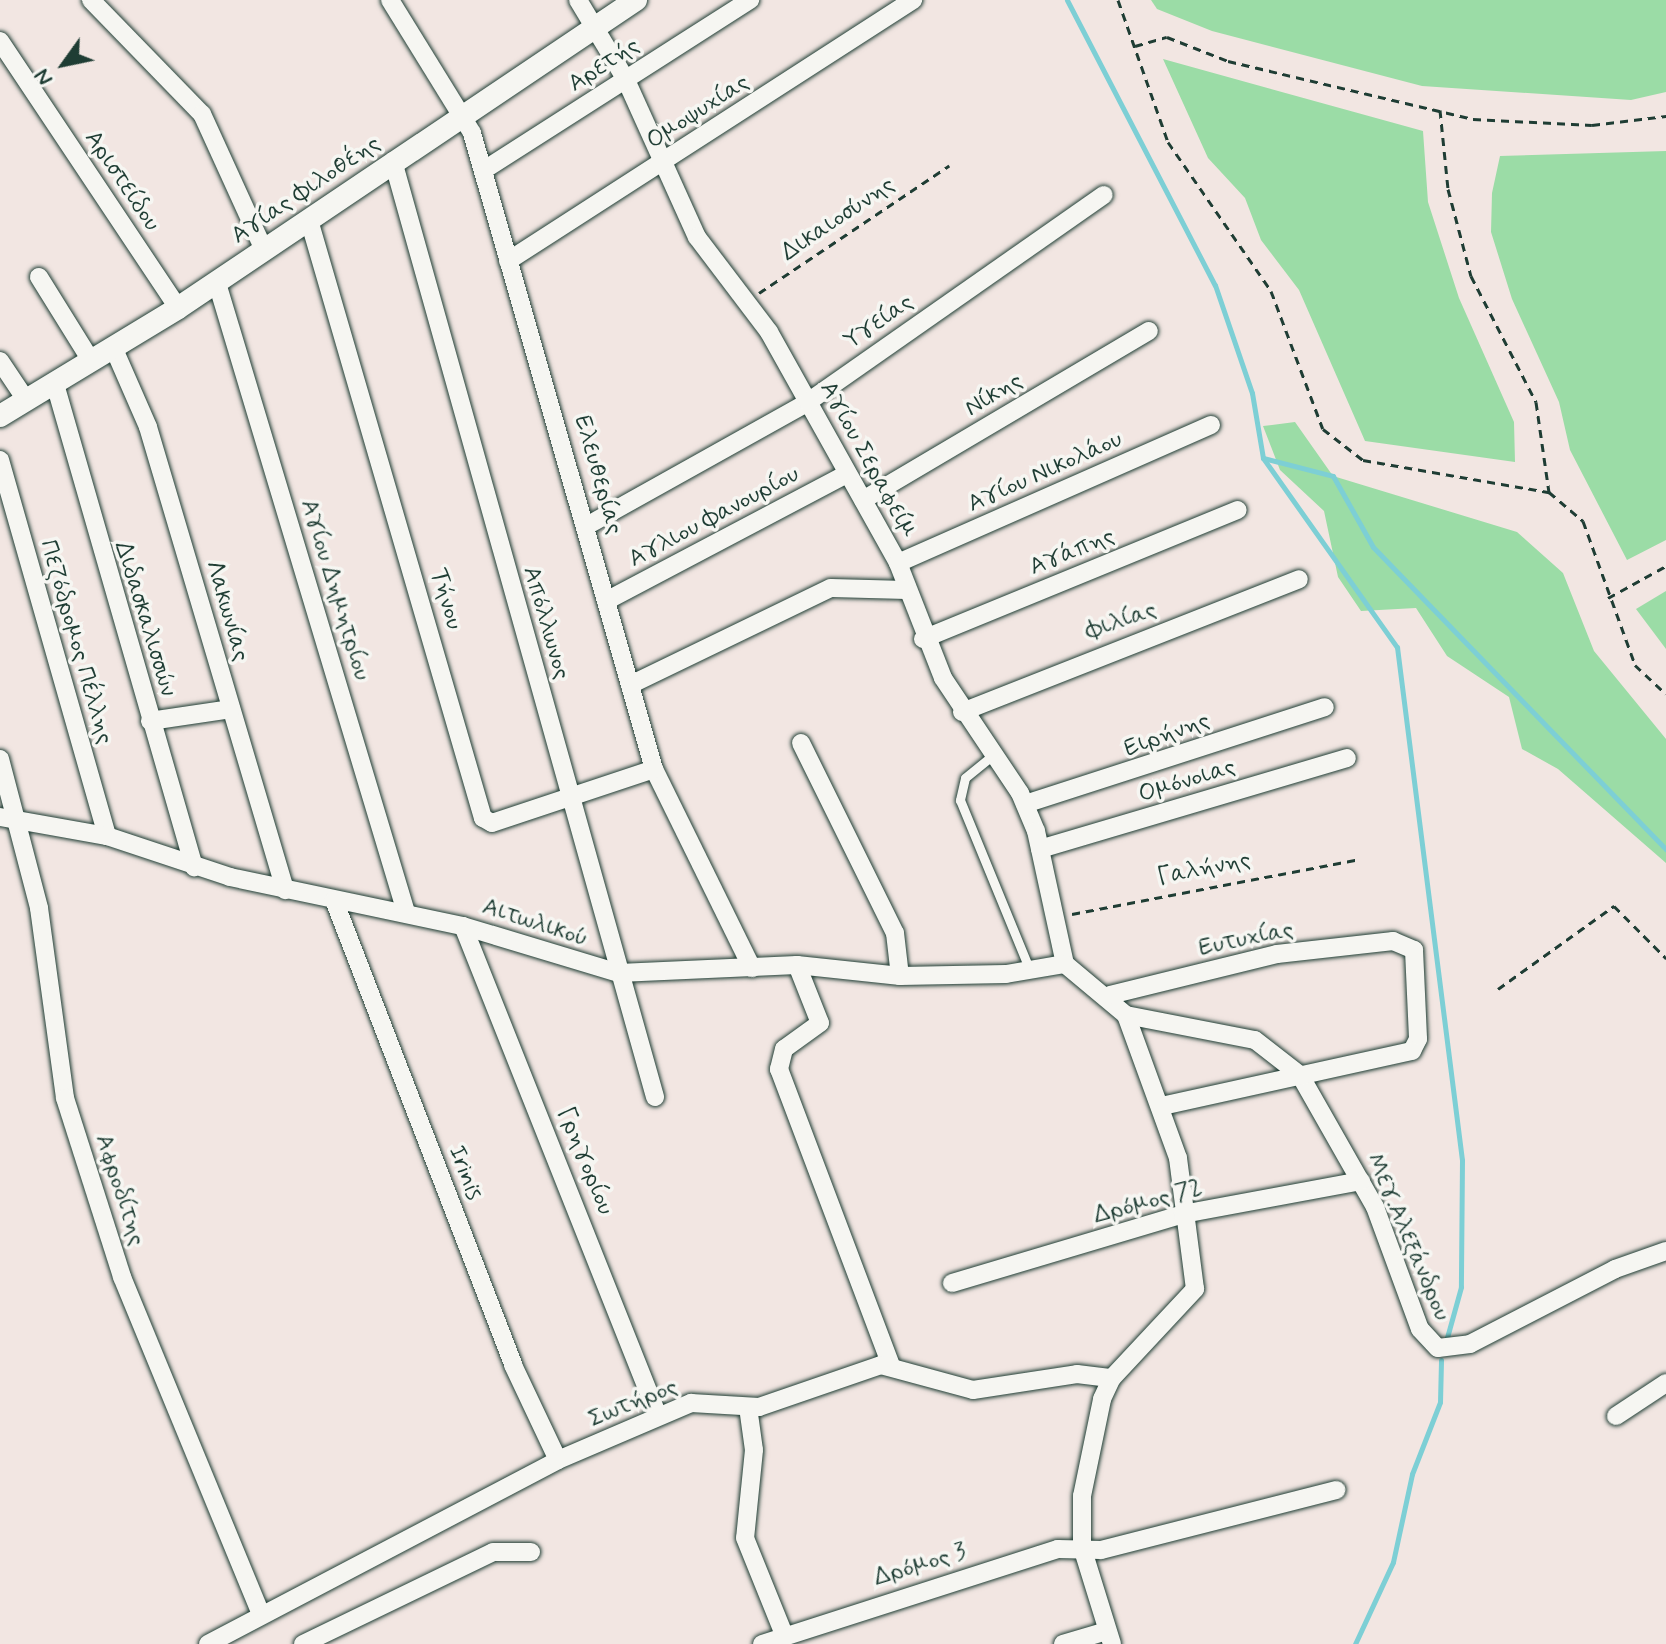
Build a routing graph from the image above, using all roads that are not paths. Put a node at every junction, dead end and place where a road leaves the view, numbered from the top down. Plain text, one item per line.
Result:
1 (91, 0) edge
2 (390, 0) edge
3 (578, 0) edge
4 (636, 0) edge
5 (750, 0) edge
6 (913, 0) edge
7 (595, 27) junction
8 (0, 41) edge
9 (626, 80) junction
10 (463, 120) junction
11 (393, 161) junction
12 (666, 162) junction
13 (484, 170) junction
14 (1104, 195) dead end
15 (309, 220) junction
16 (264, 250) junction
17 (508, 261) junction
18 (39, 277) dead end
19 (217, 283) junction
20 (178, 308) junction
21 (1149, 331) dead end
22 (114, 349) junction
23 (0, 361) edge
24 (92, 362) junction
25 (55, 384) junction
26 (26, 400) junction
27 (808, 402) junction
28 (0, 416) edge
29 (1211, 425) dead end
30 (0, 460) edge
31 (845, 475) junction
32 (863, 500) junction
33 (1238, 510) dead end
34 (590, 524) junction
35 (898, 563) junction
36 (1299, 579) dead end
37 (907, 590) junction
38 (606, 601) junction
39 (923, 639) junction
40 (630, 685) junction
41 (1325, 707) dead end
42 (231, 709) junction
43 (962, 712) junction
44 (150, 721) junction
45 (801, 743) dead end
46 (993, 755) junction
47 (1347, 758) dead end
48 (0, 759) edge
49 (654, 769) junction
50 (570, 799) junction
51 (1025, 804) junction
52 (8, 818) edge
53 (107, 836) junction
54 (1040, 849) junction
55 (194, 867) junction
56 (285, 890) junction
57 (334, 900) junction
58 (406, 912) junction
59 (463, 926) junction
60 (1065, 964) junction
61 (797, 965) junction
62 (752, 968) junction
63 (1030, 971) junction
64 (619, 973) junction
65 (900, 976) junction
66 (1110, 995) junction
67 (1126, 1015) junction
68 (1300, 1075) junction
69 (655, 1097) dead end
70 (1161, 1106) junction
71 (1361, 1181) junction
72 (1183, 1214) junction
73 (1666, 1251) edge
74 (952, 1283) dead end
75 (891, 1365) junction
76 (1112, 1378) junction
77 (1666, 1383) edge
78 (748, 1407) junction
79 (658, 1416) junction
80 (1616, 1416) dead end
81 (558, 1460) junction
82 (1336, 1490) dead end
83 (1088, 1549) junction
84 (531, 1552) dead end
85 (261, 1615) junction
86 (783, 1632) junction
87 (1109, 1637) edge
88 (208, 1644) edge
89 (303, 1644) edge
90 (762, 1644) edge
91 (1063, 1644) edge

1 - 16 street
2 - 10 street, Ελευθερίας
3 - 7 street, Αγίου Σεραφείμ
4 - 7 street, Αγίας Φιλοθέης
5 - 9 street, Αρετής
6 - 12 street, Ομοψυχίας
7 - 9 street, Αγίου Σεραφείμ
7 - 10 street, Αγίας Φιλοθέης
8 - 20 street, Αριστείδου
9 - 12 street, Αγίου Σεραφείμ
9 - 13 street, Αρετής
10 - 11 street, Αγίας Φιλοθέης
10 - 13 street, Ελευθερίας
11 - 15 street, Αγίας Φιλοθέης
11 - 50 street, Απόλλωνος
12 - 17 street, Ομοψυχίας
12 - 27 street, Αγίου Σεραφείμ
13 - 17 street, Ελευθερίας
14 - 27 street, Υγείας
15 - 16 street, Αγίας Φιλοθέης
15 - 50 street, Τήνου
16 - 19 street, Αγίας Φιλοθέης
17 - 34 street, Ελευθερίας
18 - 24 street
19 - 20 street, Αγίας Φιλοθέης
19 - 58 street, Αγίου Δημητρίου
20 - 22 street, Αγίας Φιλοθέης
21 - 32 street, Νίκης
22 - 24 street, Αγίας Φιλοθέης
22 - 42 street, Λακωνίας
23 - 26 street
24 - 25 street, Αγίας Φιλοθέης
25 - 26 street, Αγίας Φιλοθέης
25 - 44 street, Διδασκαλισσών
26 - 28 street, Αγίας Φιλοθέης
27 - 31 street, Αγίου Σεραφείμ
27 - 34 street, Υγείας
29 - 35 street, Αγίου Νικολάου
30 - 53 street, Πεζόδρομος Πέλλης
31 - 32 street, Αγίου Σεραφείμ
31 - 38 street, Αγλιου Φανουρίου
32 - 35 street, Αγίου Σεραφείμ
33 - 39 street, Αγάπης
34 - 38 street, Ελευθερίας
35 - 37 street, Αγίου Σεραφείμ
36 - 43 street, Φιλίας
37 - 39 street, Αγίου Σεραφείμ
37 - 40 street
38 - 40 street, Ελευθερίας
39 - 43 street, Αγίου Σεραφείμ
40 - 49 street, Ελευθερίας
41 - 51 street, Ειρήνης
42 - 44 street
42 - 56 street, Λακωνίας
43 - 46 street, Αγίου Σεραφείμ
44 - 55 street, Διδασκαλισσών
45 - 65 street
46 - 51 street, Αγίου Σεραφείμ
46 - 63 lane
47 - 54 street, Ομόνοιας
48 - 52 street, Αφροδίτης
49 - 50 street, Τήνου
49 - 62 street, Ελευθερίας
50 - 64 street, Απόλλωνος
51 - 54 street, Αγίου Σεραφείμ
52 - 53 street, Αιτωλικού
52 - 85 street, Αφροδίτης
53 - 55 street, Αιτωλικού
54 - 60 street, Αγίου Σεραφείμ
55 - 56 street, Αιτωλικού
56 - 57 street, Αιτωλικού
57 - 58 street, Αιτωλικού
57 - 81 street, Irinis
58 - 59 street, Αιτωλικού
59 - 64 street, Αιτωλικού
59 - 79 street, Γρηγορίου
60 - 63 street, Αιτωλικού
60 - 66 street
61 - 62 street, Αιτωλικού
61 - 65 street, Αιτωλικού
61 - 75 street
62 - 64 street, Αιτωλικού
63 - 65 street, Αιτωλικού
64 - 69 street, Απόλλωνος
66 - 67 street
66 - 68 street, Ευτυχίας
67 - 68 street, Μεγ.Αλεξάνδρου
67 - 70 street
68 - 70 street
68 - 71 street, Μεγ.Αλεξάνδρου
70 - 72 street
71 - 72 street, Δρόμος 72
71 - 73 street, Μεγ.Αλεξάνδρου
72 - 74 street, Δρόμος 72
72 - 76 street
75 - 76 street
75 - 78 street, Σωτήρος
76 - 83 street
77 - 80 street
78 - 79 street, Σωτήρος
78 - 86 street
79 - 81 street, Σωτήρος
81 - 85 street, Σωτήρος
82 - 83 street, Δρόμος 3
83 - 86 street, Δρόμος 3
83 - 87 street
84 - 89 street
85 - 88 street, Σωτήρος
86 - 90 street, Δρόμος 3
87 - 91 street

